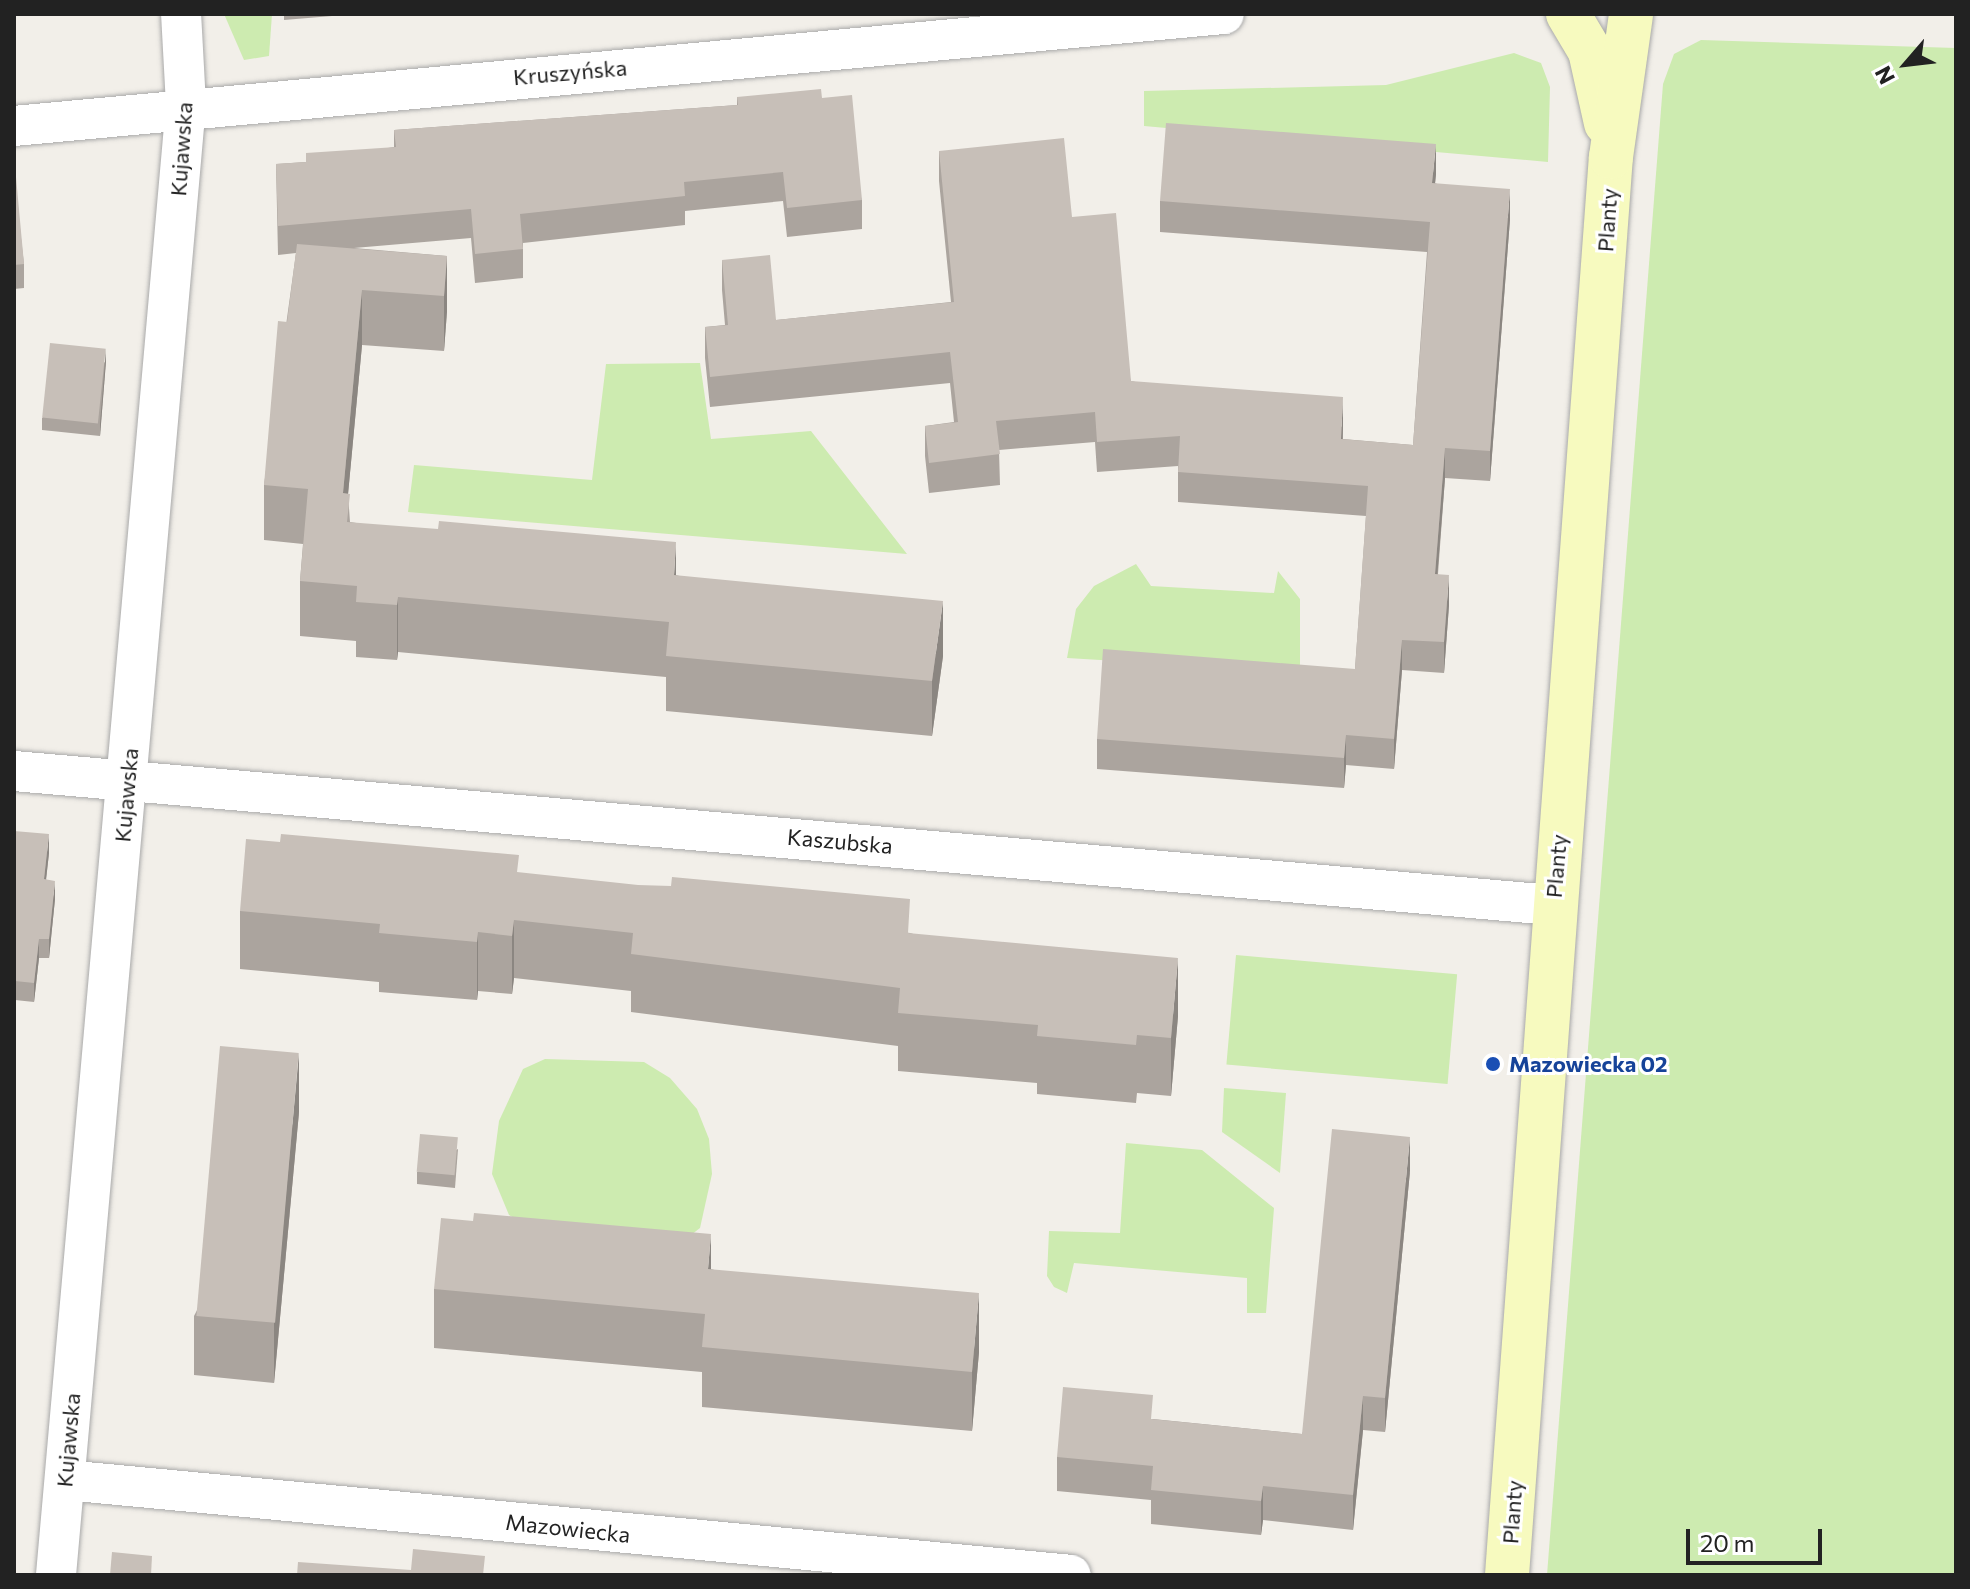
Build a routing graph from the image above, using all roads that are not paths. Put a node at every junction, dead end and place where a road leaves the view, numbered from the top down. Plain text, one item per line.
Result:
1 (181, 14) edge
2 (1224, 14) edge
3 (1568, 14) edge
4 (1631, 14) edge
5 (1129, 18) edge
6 (186, 105) junction
7 (14, 126) edge
8 (1611, 157) junction
9 (14, 771) edge
10 (127, 777) junction
11 (1553, 905) junction
12 (65, 1480) junction
13 (56, 1575) edge
14 (1071, 1575) edge
15 (1507, 1575) edge

1 - 6 street, Kujawska
2 - 5 street, Kruszyńska
3 - 8 street, Planty
4 - 8 street, Planty
5 - 6 street, Kruszyńska
6 - 7 street, Kruszyńska
6 - 10 street, Kujawska
8 - 11 street, Planty
9 - 10 street, Kaszubska
10 - 11 street, Kaszubska
10 - 12 street, Kujawska
11 - 15 street, Planty
12 - 13 street, Kujawska
12 - 14 street, Mazowiecka

